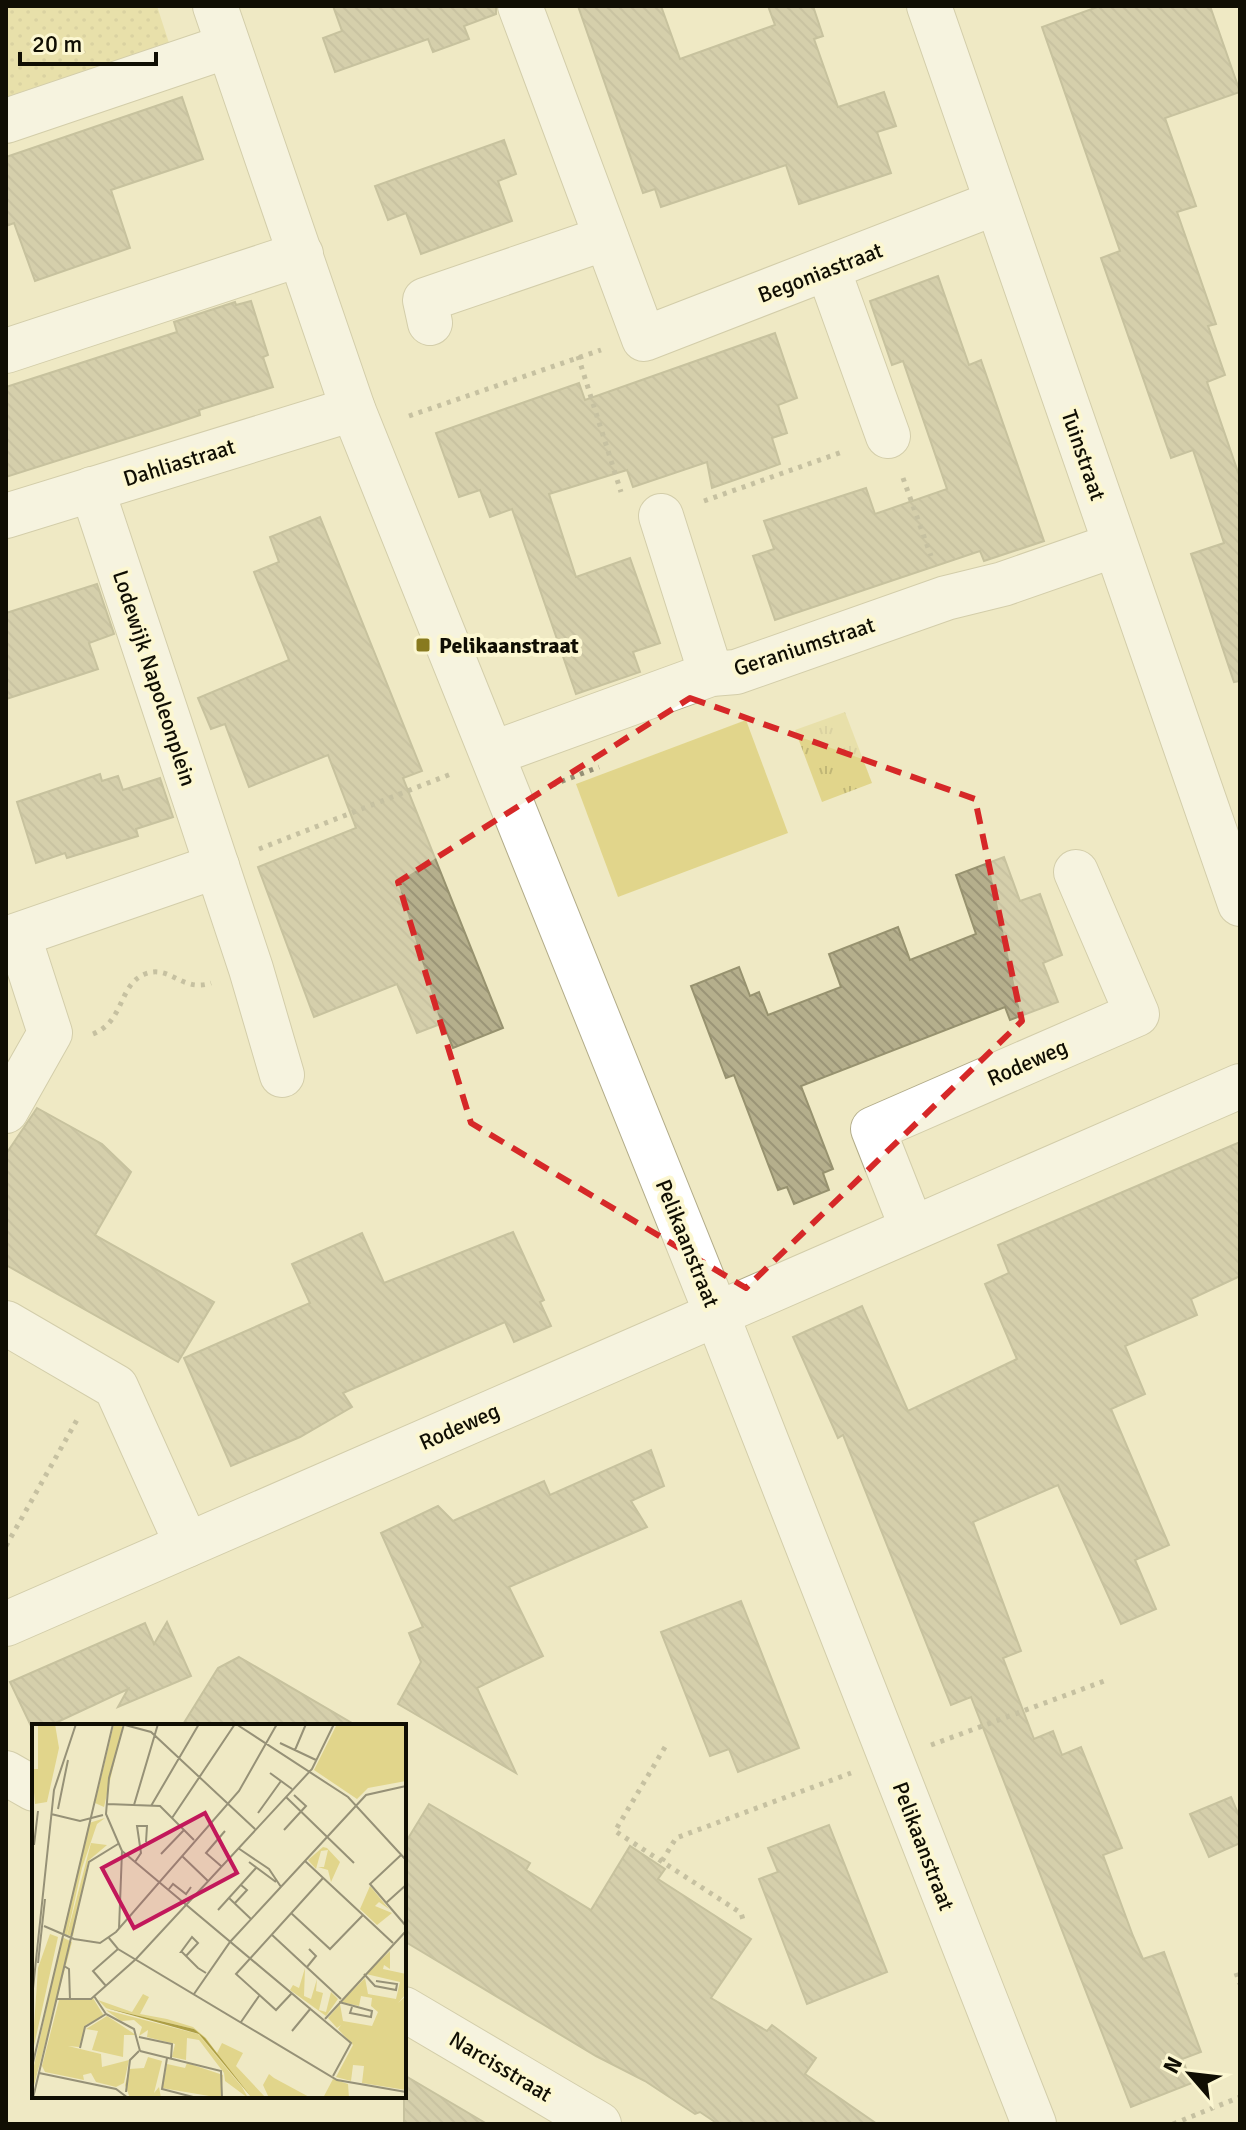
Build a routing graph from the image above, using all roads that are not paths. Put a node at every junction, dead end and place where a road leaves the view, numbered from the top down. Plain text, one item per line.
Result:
1 (520, 6) edge
2 (929, 6) edge
3 (221, 26) edge
4 (6, 121) edge
5 (995, 203) junction
6 (606, 238) junction
7 (301, 254) junction
8 (828, 269) junction
9 (430, 323) dead end
10 (6, 351) edge
11 (353, 409) junction
12 (888, 436) road end
13 (92, 489) junction
14 (6, 516) edge
15 (661, 516) road end
16 (1115, 545) junction
17 (711, 674) junction
18 (494, 753) junction
19 (217, 866) junction
20 (1076, 872) dead end
21 (1240, 904) edge
22 (12, 938) edge
23 (282, 1075) dead end
24 (1240, 1086) edge
25 (6, 1111) edge
26 (912, 1228) junction
27 (717, 1315) junction
28 (6, 1323) edge
29 (187, 1545) junction
30 (6, 1624) edge
31 (6, 1773) edge
32 (32, 1788) edge
33 (406, 2010) edge
34 (599, 2124) edge
35 (1034, 2124) edge

1 - 6 street
2 - 5 street, Tuinstraat
3 - 4 street, Pelikaanstraat
3 - 7 street, Pelikaanstraat
5 - 8 street, Begoniastraat
5 - 16 street, Tuinstraat
6 - 8 street, Begoniastraat
6 - 9 street
7 - 10 street
7 - 11 street, Pelikaanstraat
8 - 12 street
11 - 13 street, Dahliastraat
11 - 18 street, Pelikaanstraat
13 - 14 street, Dahliastraat
13 - 19 street, Lodewijk Napoleonplein
15 - 17 street
16 - 17 street, Geraniumstraat
16 - 21 street, Tuinstraat
17 - 18 street, Geraniumstraat
18 - 27 street, Pelikaanstraat
19 - 22 street
19 - 23 street, Lodewijk Napoleonplein
20 - 26 street, Rodeweg
22 - 25 street
24 - 26 street, Rodeweg
26 - 27 street, Rodeweg
27 - 29 street, Rodeweg
27 - 35 street, Pelikaanstraat
28 - 29 street
29 - 30 street, Rodeweg
31 - 32 street
33 - 34 street, Narcisstraat

